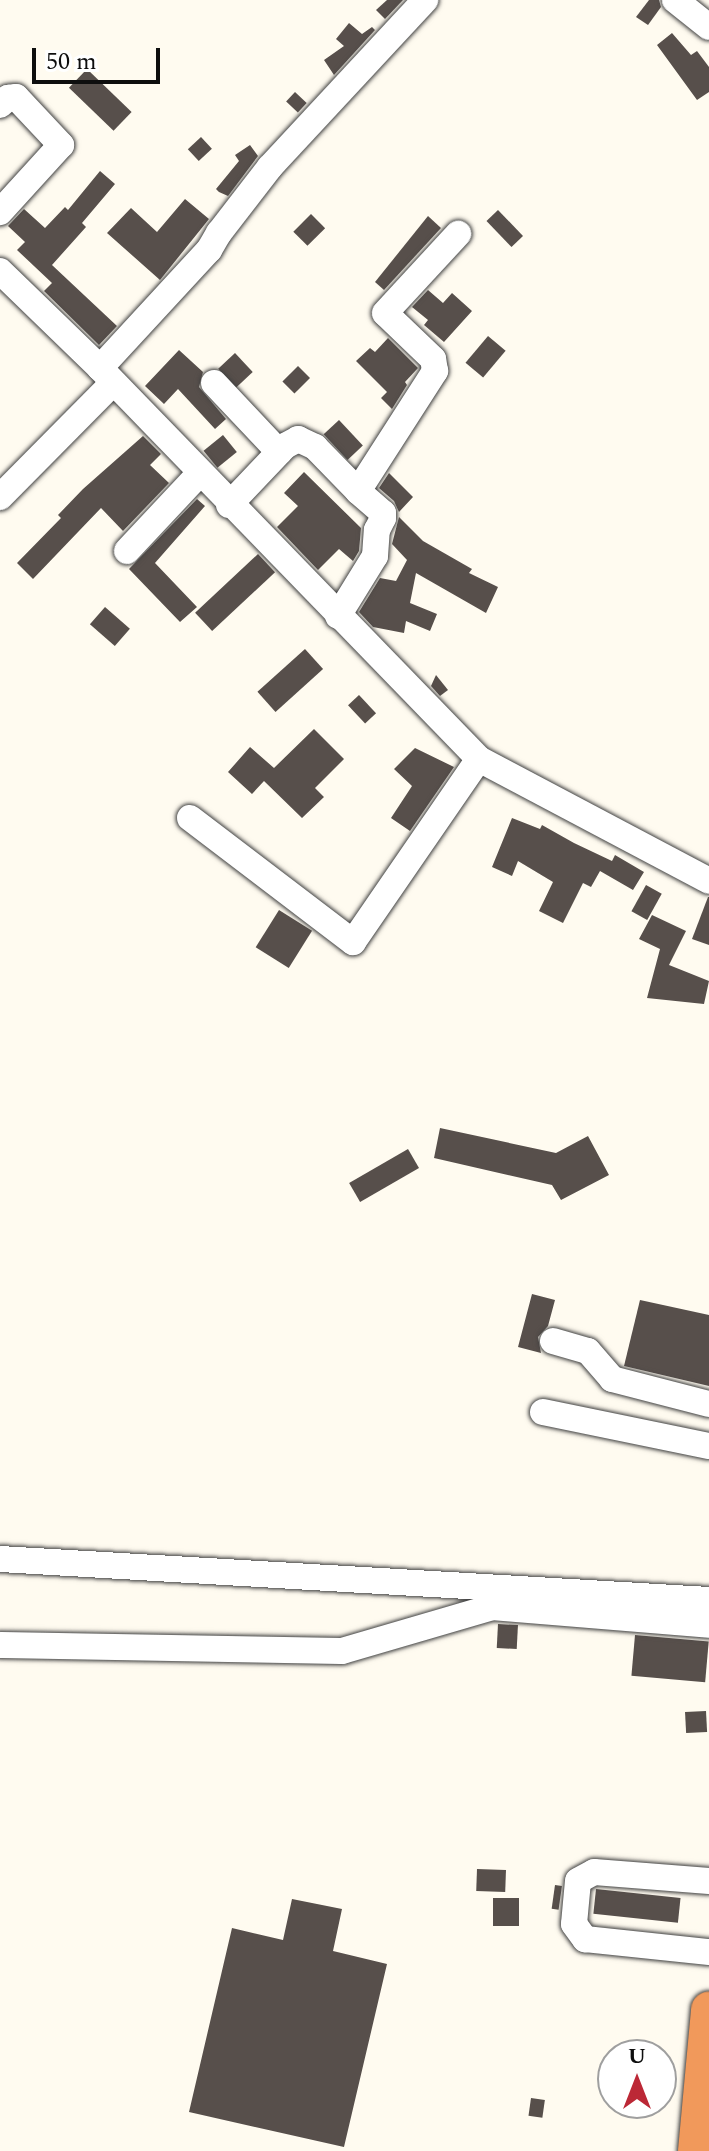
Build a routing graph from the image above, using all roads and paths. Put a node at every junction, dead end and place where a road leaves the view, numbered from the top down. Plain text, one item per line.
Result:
1 (425, 0) edge
2 (675, 0) edge
3 (709, 27) edge
4 (0, 105) edge
5 (0, 212) edge
6 (458, 234) dead end
7 (0, 271) edge
8 (106, 375) junction
9 (214, 383) dead end
10 (279, 452) junction
11 (199, 474) junction
12 (358, 491) junction
13 (0, 497) edge
14 (229, 505) junction
15 (127, 551) dead end
16 (338, 616) junction
17 (479, 759) junction
18 (190, 818) dead end
19 (709, 881) edge
20 (553, 1341) dead end
21 (709, 1404) edge
22 (543, 1412) dead end
23 (709, 1446) edge
24 (0, 1559) edge
25 (709, 1600) edge
26 (709, 1625) edge
27 (0, 1645) edge
28 (709, 1881) edge
29 (709, 1952) edge
30 (709, 2010) edge
31 (696, 2151) edge

1 - 8 street
2 - 3 street
4 - 5 street
6 - 12 street
7 - 8 street
8 - 11 street
8 - 13 street
9 - 10 street
10 - 12 street
10 - 14 street
11 - 14 street
11 - 15 street
12 - 16 street
14 - 16 street
16 - 17 street
17 - 18 street
17 - 19 street
20 - 21 street
22 - 23 street
24 - 25 street
26 - 27 street
28 - 29 street
30 - 31 highway

